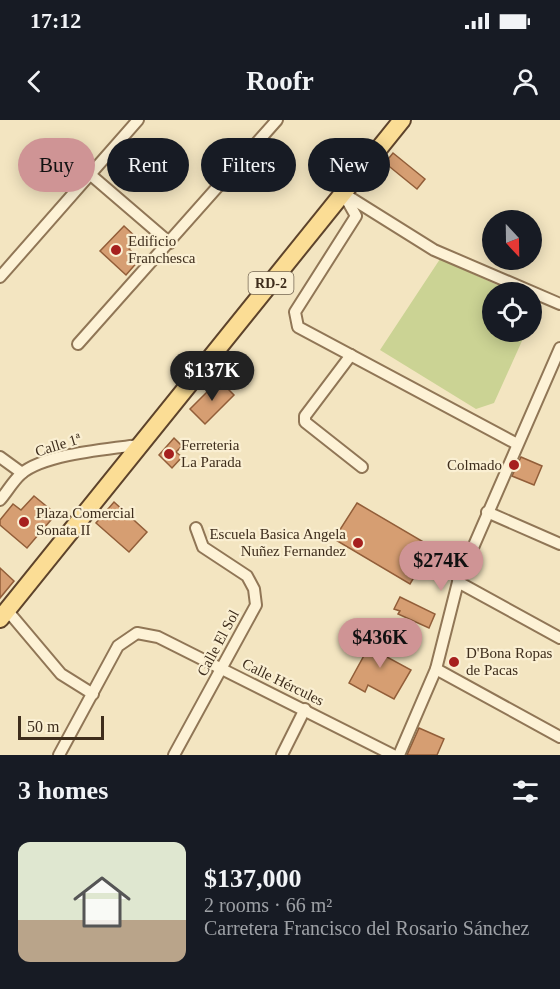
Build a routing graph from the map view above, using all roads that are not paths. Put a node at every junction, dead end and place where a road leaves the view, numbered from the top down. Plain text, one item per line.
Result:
1 (138, 120) edge
2 (277, 120) edge
3 (402, 120) edge
4 (95, 172) edge
5 (95, 179) edge
6 (77, 192) edge
7 (343, 193) junction
8 (170, 243) junction
9 (0, 277) edge
10 (560, 304) edge
11 (78, 344) dead end
12 (560, 348) edge
13 (351, 355) junction
14 (517, 444) junction
15 (139, 445) junction
16 (0, 457) edge
17 (362, 467) dead end
18 (22, 473) junction
19 (0, 500) edge
20 (487, 512) junction
21 (196, 528) dead end
22 (560, 544) edge
23 (458, 582) junction
24 (3, 614) edge
25 (560, 638) edge
26 (221, 668) junction
27 (436, 669) junction
28 (93, 694) junction
29 (305, 709) junction
30 (560, 737) edge
31 (59, 755) edge
32 (174, 755) edge
33 (282, 755) edge
34 (393, 755) edge
35 (399, 755) edge

1 - 4 street
2 - 8 street
3 - 7 main road, RD-2
5 - 8 street
6 - 9 street
7 - 10 street
7 - 13 street
7 - 15 main road, RD-2
8 - 11 street
12 - 14 street
13 - 14 street
13 - 17 street
14 - 20 street
15 - 18 street, Calle 1ª
15 - 24 main road, RD-2
16 - 18 street
18 - 19 street, Calle 1ª
20 - 22 street
20 - 23 street
21 - 26 street, Calle El Sol
23 - 25 street
23 - 27 street
24 - 28 street
26 - 28 street, Calle Hércules
26 - 29 street, Calle Hércules
26 - 32 street, Calle El Sol
27 - 30 street
27 - 35 street
28 - 31 street
29 - 33 street
29 - 34 street, Calle Hércules

